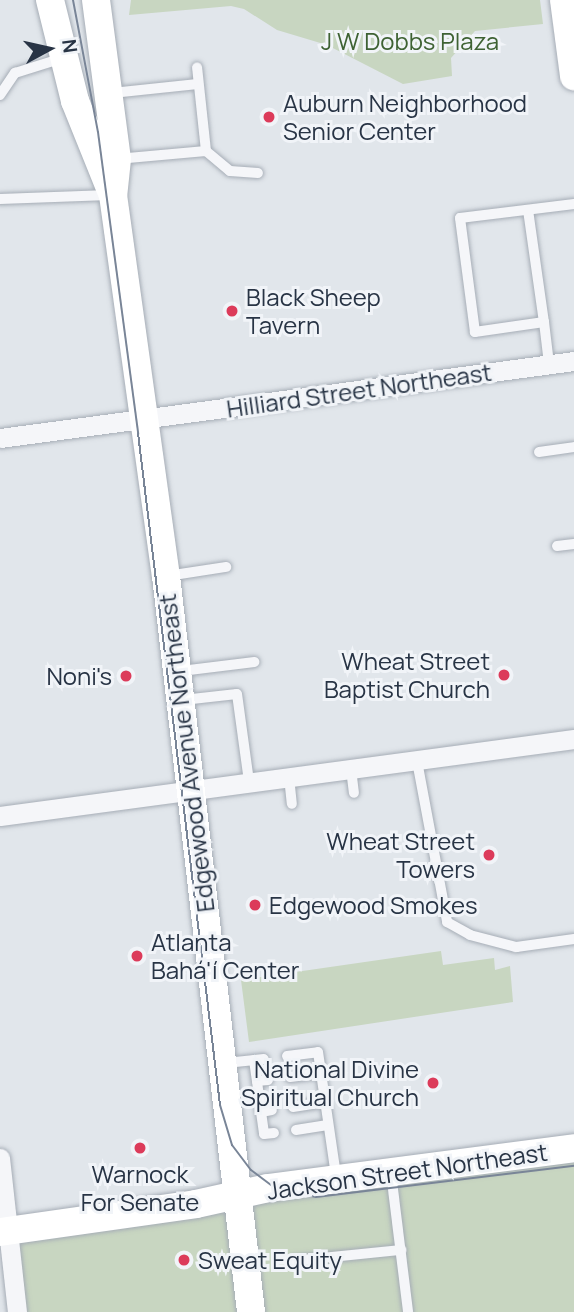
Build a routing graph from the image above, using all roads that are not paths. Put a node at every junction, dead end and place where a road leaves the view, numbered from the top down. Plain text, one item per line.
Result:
1 (50, 0) edge
2 (96, 0) edge
3 (564, 0) edge
4 (64, 58) junction
5 (197, 66) dead end
6 (574, 76) edge
7 (198, 84) junction
8 (109, 93) junction
9 (0, 95) edge
10 (206, 151) junction
11 (117, 159) junction
12 (258, 173) dead end
13 (113, 195) junction
14 (0, 199) edge
15 (574, 204) edge
16 (528, 209) junction
17 (544, 322) junction
18 (574, 361) edge
19 (550, 365) junction
20 (144, 418) junction
21 (0, 438) edge
22 (574, 447) edge
23 (539, 452) dead end
24 (574, 544) edge
25 (557, 546) dead end
26 (226, 568) dead end
27 (166, 576) junction
28 (254, 662) dead end
29 (177, 672) junction
30 (180, 701) junction
31 (574, 740) edge
32 (417, 761) junction
33 (351, 769) junction
34 (289, 777) junction
35 (249, 782) junction
36 (190, 789) junction
37 (354, 793) dead end
38 (292, 804) dead end
39 (0, 816) edge
40 (574, 939) edge
41 (287, 1056) dead end
42 (223, 1064) junction
43 (321, 1073) junction
44 (290, 1077) dead end
45 (325, 1102) junction
46 (293, 1107) dead end
47 (328, 1125) junction
48 (296, 1129) dead end
49 (274, 1133) dead end
50 (574, 1148) edge
51 (0, 1158) edge
52 (391, 1172) junction
53 (337, 1179) junction
54 (239, 1194) junction
55 (4, 1231) edge
56 (401, 1250) junction
57 (292, 1261) dead end
58 (17, 1312) edge
59 (251, 1312) edge
60 (408, 1312) edge

1 - 4 main road, Edgewood Avenue Northeast
2 - 8 main road, Edgewood Avenue Northeast
3 - 6 main road
4 - 9 lane
4 - 13 main road, Edgewood Avenue Northeast
5 - 7 lane
7 - 8 lane
7 - 10 lane
8 - 11 main road, Edgewood Avenue Northeast
10 - 11 lane
10 - 12 lane
11 - 13 main road, Edgewood Avenue Northeast
13 - 14 lane
13 - 20 main road, Edgewood Avenue Northeast
15 - 16 lane
16 - 17 lane
16 - 17 lane
17 - 19 lane
18 - 19 street, Hilliard Street Northeast
19 - 20 street, Hilliard Street Northeast
20 - 21 street, Hilliard Street Northeast
20 - 27 main road, Edgewood Avenue Northeast
22 - 23 lane
24 - 25 lane
26 - 27 lane
27 - 29 main road, Edgewood Avenue Northeast
28 - 29 lane
29 - 30 main road, Edgewood Avenue Northeast
30 - 35 lane
30 - 36 main road, Edgewood Avenue Northeast
31 - 32 street
32 - 33 street
32 - 40 lane
33 - 34 street
33 - 37 lane
34 - 35 street
34 - 38 lane
35 - 36 street
36 - 39 street
36 - 42 main road, Edgewood Avenue Northeast
41 - 43 lane
42 - 49 lane
42 - 54 main road, Edgewood Avenue Northeast
43 - 44 lane
43 - 45 lane
45 - 46 lane
45 - 47 lane
47 - 48 lane
47 - 53 lane
50 - 52 main road, Jackson Street Northeast
51 - 55 street
52 - 53 main road, Jackson Street Northeast
52 - 56 lane
53 - 54 main road, Jackson Street Northeast
54 - 55 main road, Jackson Street Northeast
54 - 59 main road, Edgewood Avenue Northeast
55 - 58 street
56 - 57 lane
56 - 60 lane

